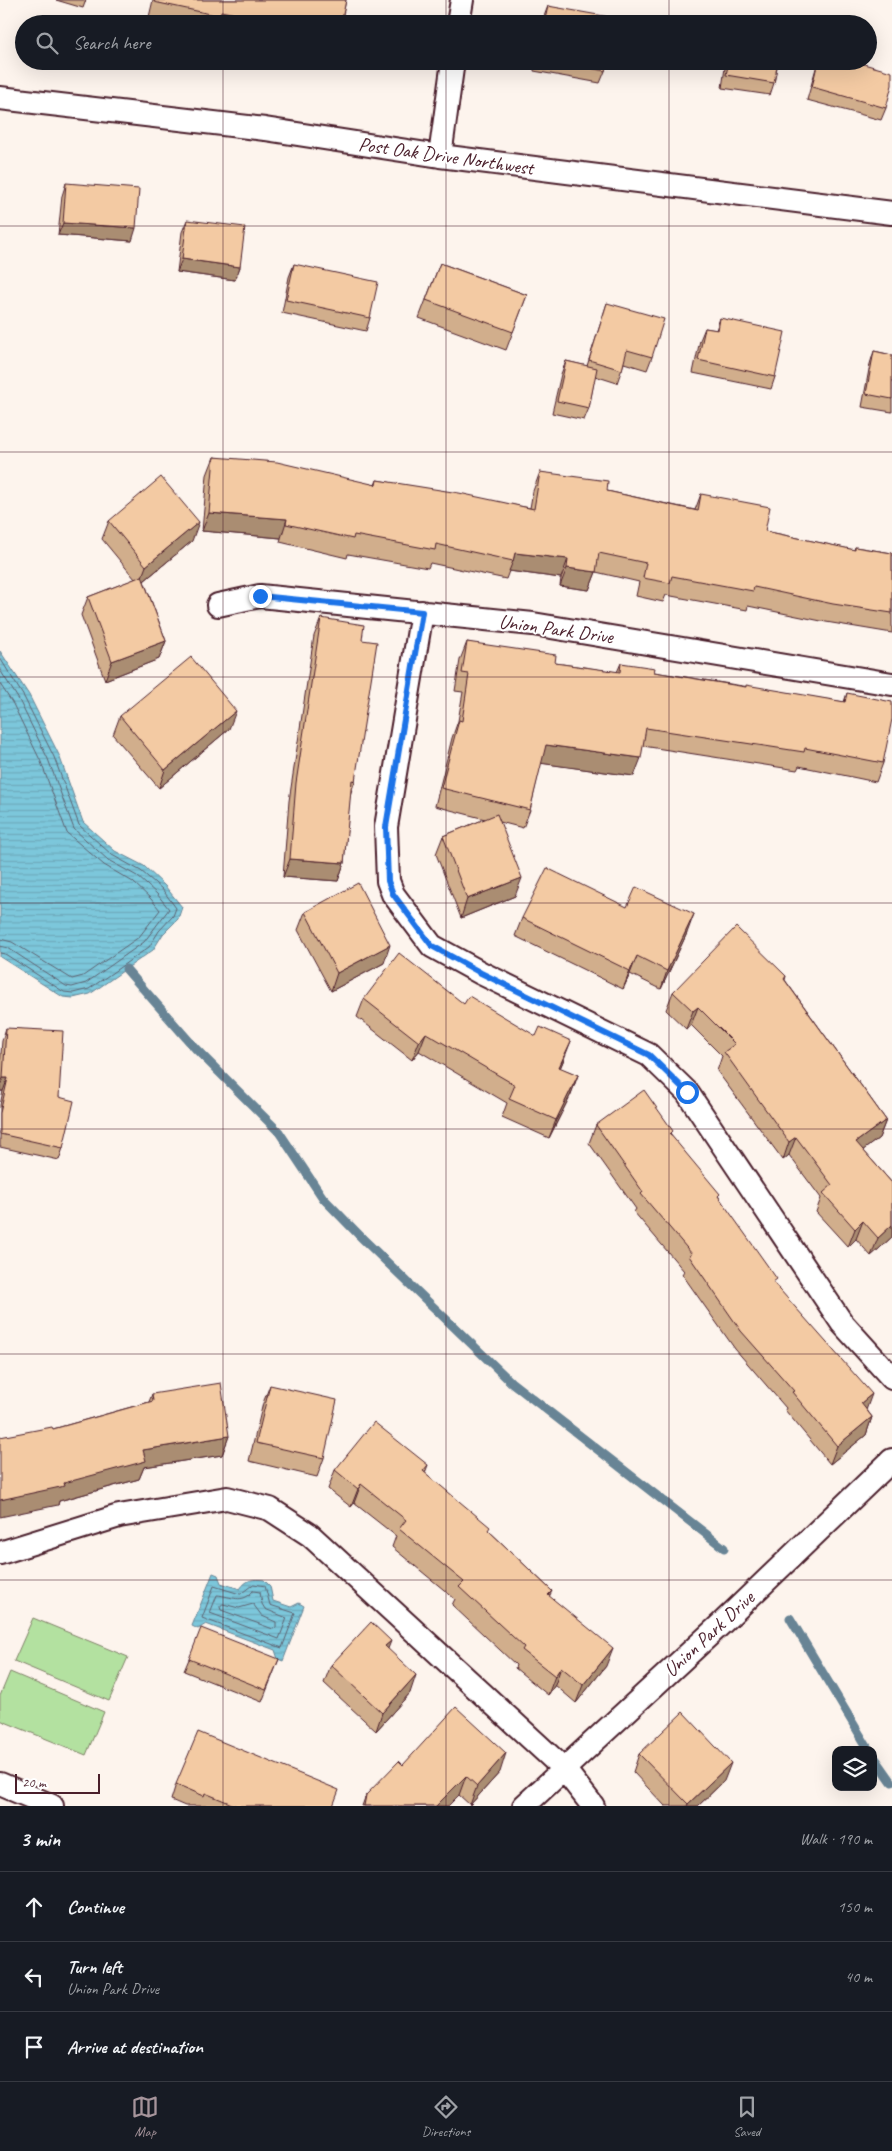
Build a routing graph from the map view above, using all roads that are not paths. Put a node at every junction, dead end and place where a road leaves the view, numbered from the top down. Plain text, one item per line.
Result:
1 (462, 0) edge
2 (460, 15) edge
3 (452, 70) edge
4 (0, 98) edge
5 (440, 156) junction
6 (892, 212) edge
7 (218, 605) dead end
8 (422, 612) junction
9 (892, 684) edge
10 (892, 1378) edge
11 (892, 1460) edge
12 (0, 1553) edge
13 (564, 1769) junction
14 (0, 1784) edge
15 (52, 1806) edge
16 (524, 1806) edge
17 (593, 1806) edge

1 - 2 street
3 - 5 street
4 - 5 street, Post Oak Drive Northwest
5 - 6 street, Post Oak Drive Northwest
7 - 8 street, Union Park Drive
8 - 9 street, Union Park Drive
8 - 10 street
11 - 13 street, Union Park Drive
12 - 13 street
13 - 16 street, Union Park Drive
13 - 17 street
14 - 15 street

